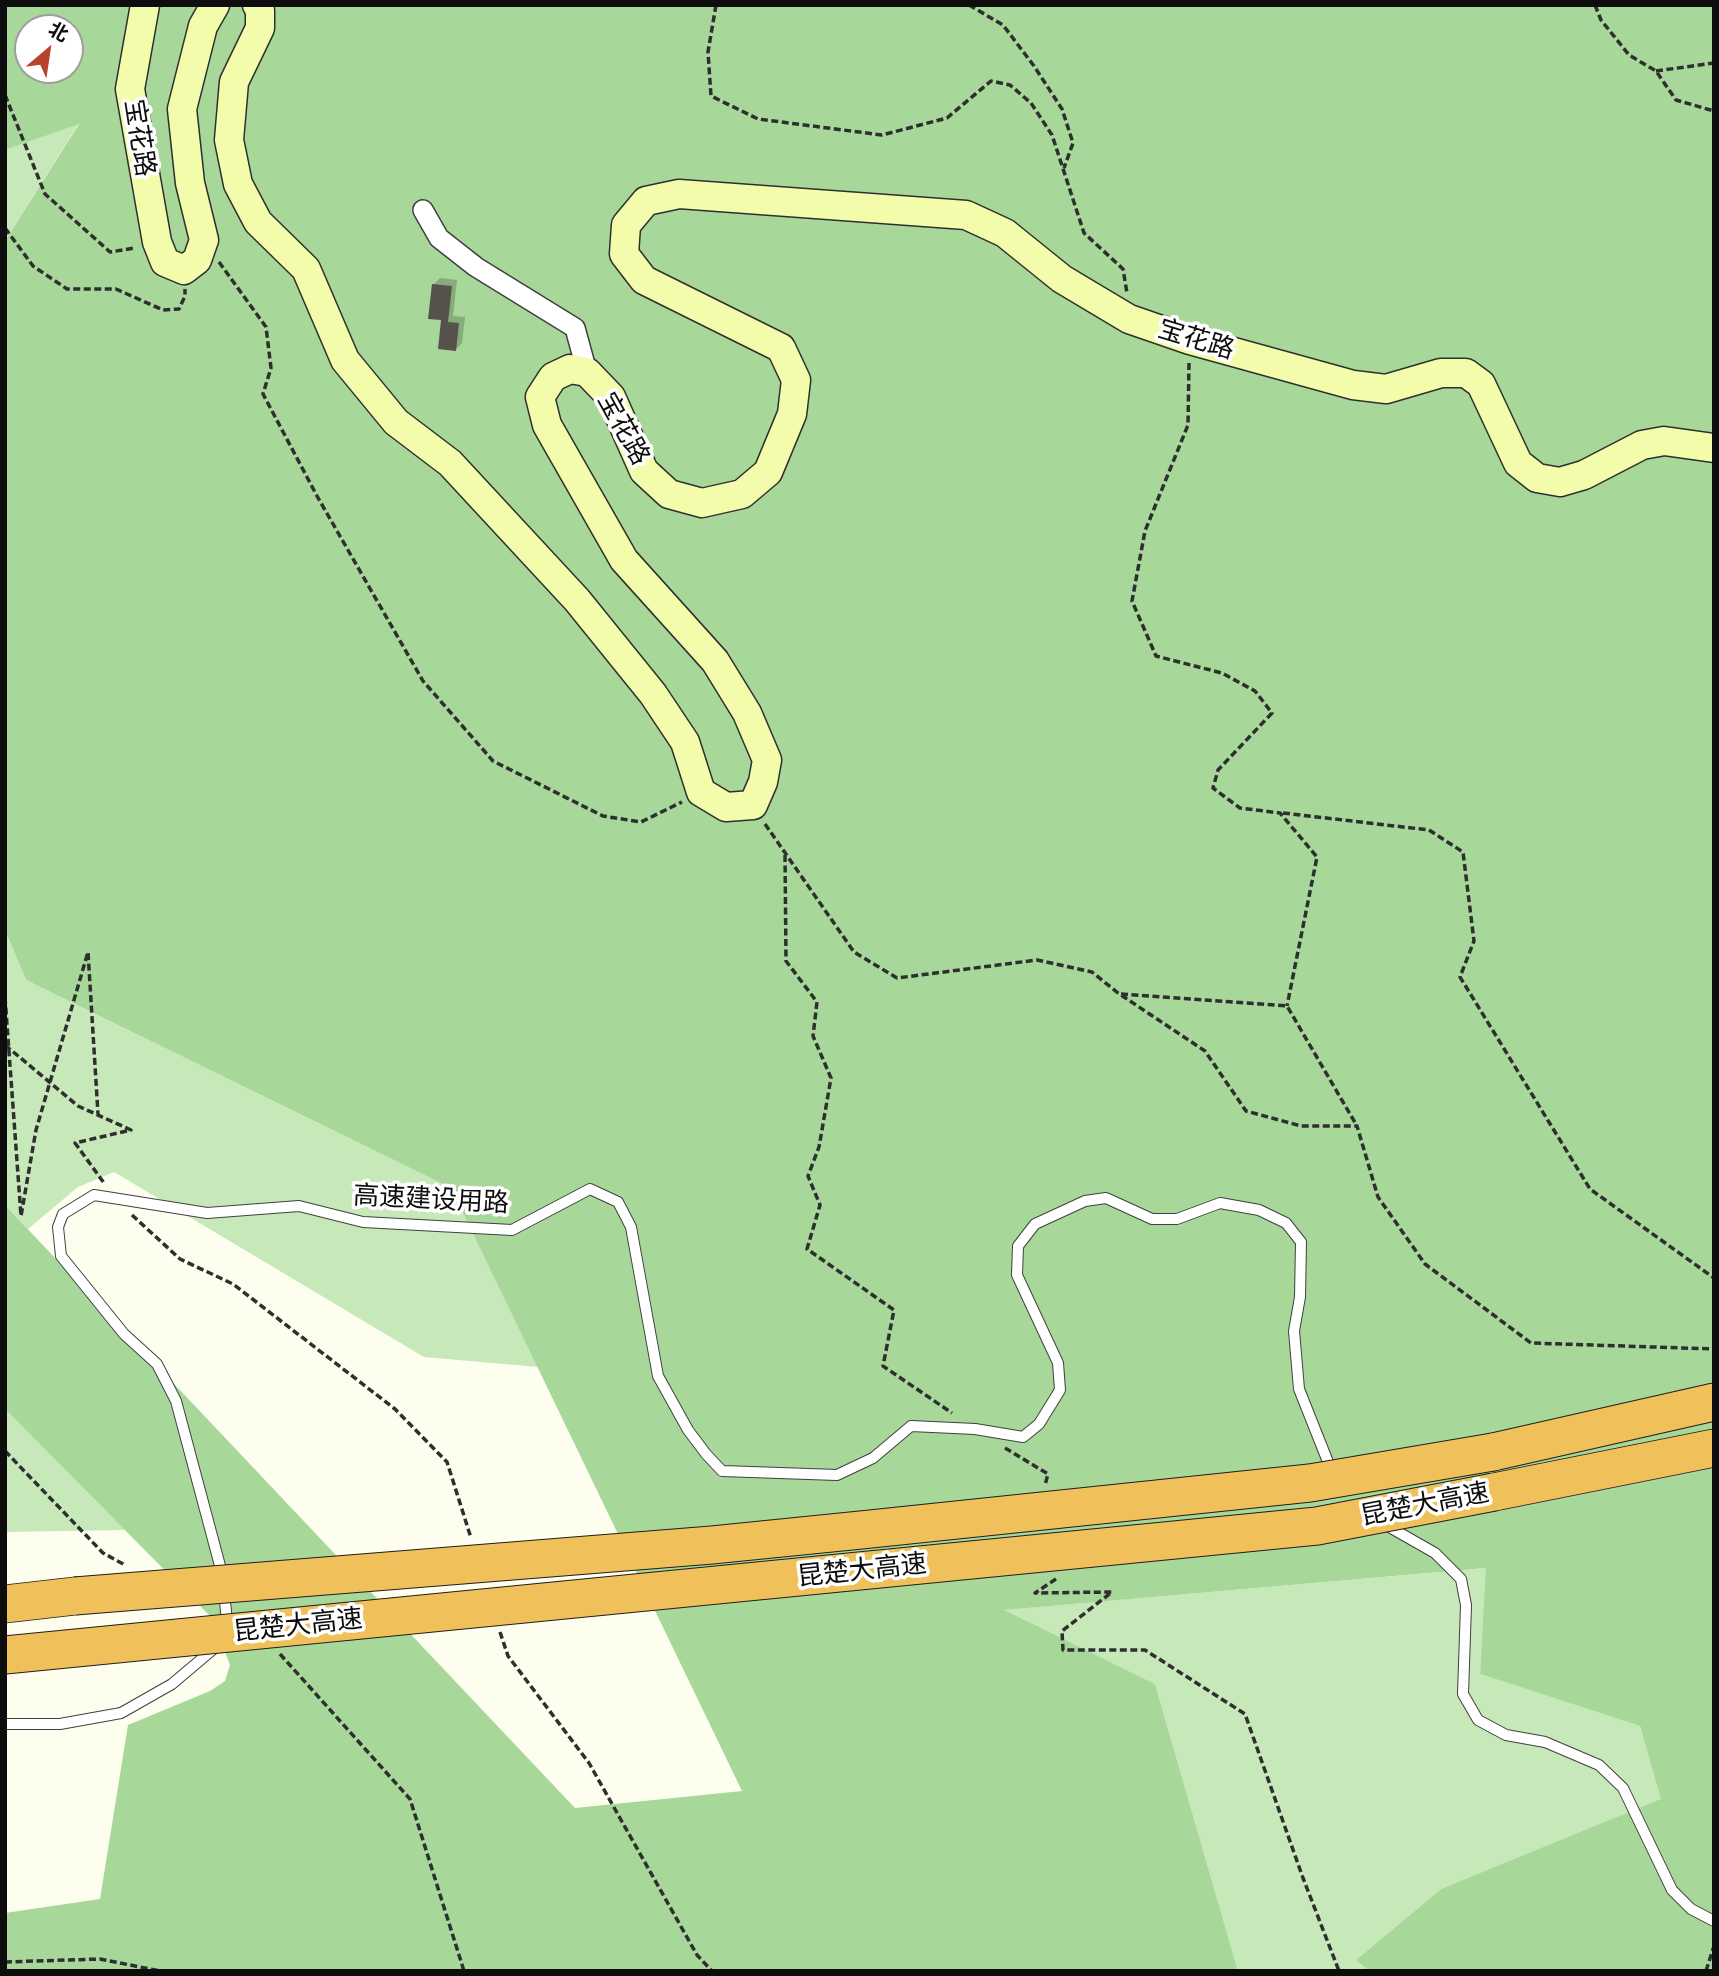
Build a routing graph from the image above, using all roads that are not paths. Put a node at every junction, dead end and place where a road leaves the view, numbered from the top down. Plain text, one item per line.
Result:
1 (145, 5) edge
2 (215, 5) edge
3 (257, 5) edge
4 (423, 210) dead end
5 (587, 372) junction
6 (1714, 448) edge
7 (1714, 1402) edge
8 (1714, 1448) edge
9 (1344, 1487) dead end
10 (1359, 1506) dead end
11 (5, 1604) edge
12 (5, 1655) edge
13 (5, 1724) edge
14 (1714, 1921) edge

1 - 2 main road, 宝花路
3 - 5 main road, 宝花路
4 - 5 street
5 - 6 main road, 宝花路
7 - 11 highway, 昆楚大高速, bridge
8 - 12 highway, 昆楚大高速, bridge
9 - 13 lane, 高速建设用路
10 - 14 lane

